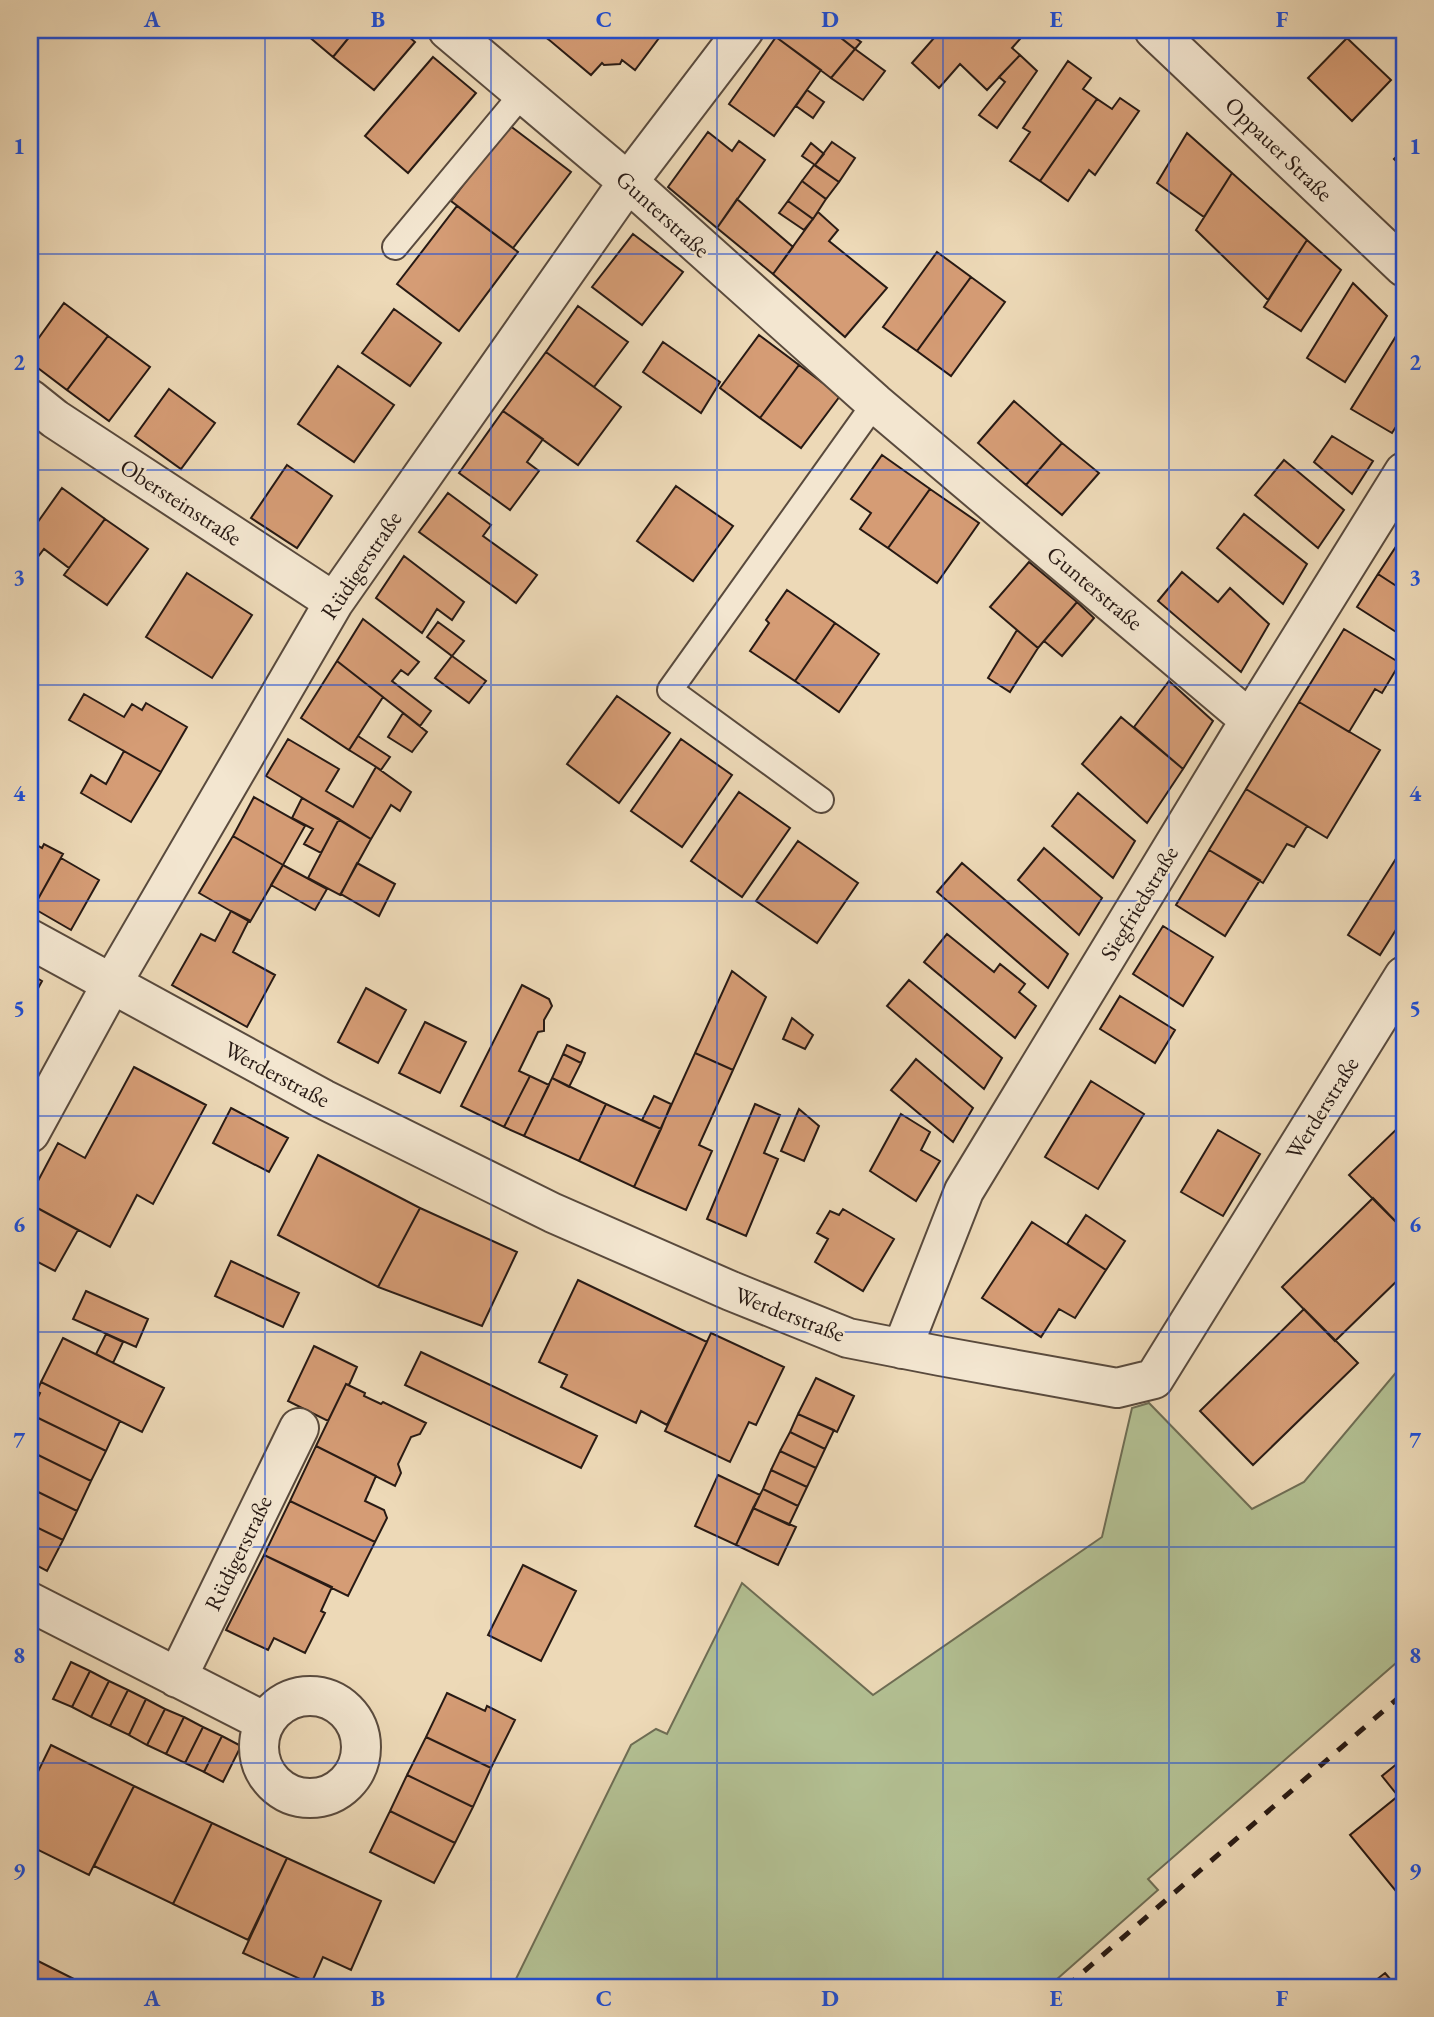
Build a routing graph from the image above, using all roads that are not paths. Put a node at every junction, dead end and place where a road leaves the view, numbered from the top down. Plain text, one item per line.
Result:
1 (448, 30) edge
2 (744, 30) edge
3 (1154, 30) edge
4 (523, 93) junction
5 (628, 182) junction
6 (395, 247) dead end
7 (1404, 267) edge
8 (30, 399) edge
9 (875, 403) junction
10 (1404, 472) edge
11 (334, 602) junction
12 (1250, 720) junction
13 (821, 800) dead end
14 (30, 940) edge
15 (1404, 976) edge
16 (111, 985) junction
17 (30, 1133) edge
18 (902, 1349) junction
19 (299, 1429) dead end
20 (30, 1602) edge
21 (177, 1678) junction
22 (265, 1722) dead end

1 - 4 street, Gunterstraße
2 - 5 street, Rüdigerstraße
3 - 7 street, Oppauer Straße
4 - 5 street, Gunterstraße
4 - 6 lane
5 - 9 street, Gunterstraße
5 - 11 street, Rüdigerstraße
8 - 11 street, Obersteinstraße
9 - 12 street, Gunterstraße
9 - 13 lane
10 - 12 street, Siegfriedstraße
11 - 16 street, Rüdigerstraße
12 - 18 street, Siegfriedstraße
14 - 16 street, Werderstraße
15 - 18 street, Werderstraße
16 - 17 street, Rüdigerstraße
16 - 18 street, Werderstraße
19 - 21 street, Rüdigerstraße
20 - 21 street
21 - 22 street

